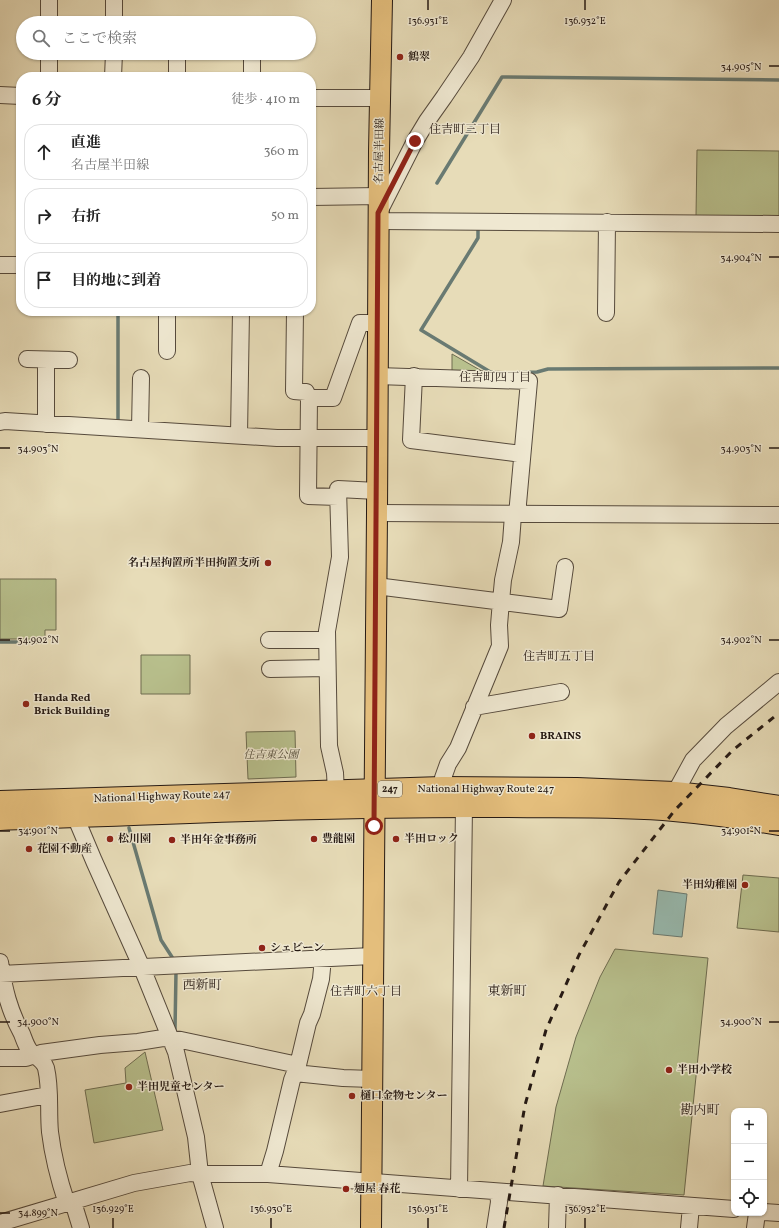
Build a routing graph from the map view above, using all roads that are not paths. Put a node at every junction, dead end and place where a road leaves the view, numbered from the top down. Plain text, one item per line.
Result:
1 (49, 0) edge
2 (114, 0) edge
3 (382, 0) edge
4 (503, 0) edge
5 (49, 16) edge
6 (114, 16) edge
7 (49, 60) edge
8 (114, 60) edge
9 (177, 60) edge
10 (252, 60) edge
11 (49, 72) edge
12 (113, 72) edge
13 (177, 72) edge
14 (252, 72) edge
15 (0, 95) edge
16 (16, 96) edge
17 (316, 98) edge
18 (381, 98) junction
19 (316, 199) edge
20 (379, 210) junction
21 (607, 222) junction
22 (779, 224) edge
23 (0, 265) edge
24 (16, 265) edge
25 (606, 313) dead end
26 (167, 316) edge
27 (241, 316) edge
28 (295, 316) edge
29 (377, 323) junction
30 (167, 351) dead end
31 (27, 360) dead end
32 (46, 360) junction
33 (69, 360) dead end
34 (377, 376) junction
35 (414, 376) junction
36 (141, 378) dead end
37 (309, 398) junction
38 (0, 422) edge
39 (46, 424) junction
40 (140, 429) junction
41 (239, 435) junction
42 (309, 438) junction
43 (376, 438) junction
44 (522, 454) junction
45 (377, 491) junction
46 (338, 497) junction
47 (377, 513) junction
48 (515, 515) junction
49 (779, 515) edge
50 (565, 567) dead end
51 (376, 586) junction
52 (501, 601) junction
53 (269, 640) dead end
54 (327, 640) junction
55 (327, 668) junction
56 (270, 669) dead end
57 (779, 682) edge
58 (561, 692) dead end
59 (474, 707) junction
60 (442, 788) junction
61 (336, 792) junction
62 (675, 793) junction
63 (374, 798) junction
64 (0, 802) edge
65 (464, 806) junction
66 (779, 807) edge
67 (75, 816) junction
68 (0, 818) edge
69 (779, 824) edge
70 (372, 956) junction
71 (323, 958) junction
72 (142, 968) junction
73 (1, 970) edge
74 (171, 1039) junction
75 (35, 1055) junction
76 (0, 1058) edge
77 (297, 1069) junction
78 (372, 1079) junction
79 (48, 1095) junction
80 (0, 1104) edge
81 (200, 1174) junction
82 (268, 1174) junction
83 (371, 1182) junction
84 (459, 1189) junction
85 (498, 1192) junction
86 (558, 1195) junction
87 (70, 1203) junction
88 (692, 1206) junction
89 (731, 1209) edge
90 (767, 1212) edge
91 (779, 1213) edge
92 (757, 1216) edge
93 (0, 1222) edge
94 (25, 1222) edge
95 (80, 1228) edge
96 (215, 1228) edge
97 (370, 1228) edge
98 (495, 1228) edge
99 (557, 1228) edge
100 (689, 1228) edge
101 (755, 1228) edge

1 - 5 street
2 - 6 street
3 - 18 main road, 名古屋半田線
4 - 20 street
7 - 11 street
8 - 12 street
9 - 13 street
10 - 14 street
15 - 16 street
17 - 18 street
18 - 20 main road, 名古屋半田線
19 - 20 street
20 - 21 street
20 - 29 main road, 名古屋半田線
21 - 22 street
21 - 25 street
23 - 24 street
26 - 30 street
27 - 41 street
28 - 37 street
29 - 34 main road, 名古屋半田線
29 - 37 street
31 - 32 street
32 - 33 street
32 - 39 street
34 - 35 street
34 - 43 main road, 名古屋半田線
35 - 44 street
35 - 44 street
36 - 40 street
37 - 42 street
38 - 39 street
39 - 40 street
40 - 41 street
41 - 42 street
42 - 43 street
42 - 46 street
43 - 45 main road, 名古屋半田線
44 - 48 street
45 - 46 street
45 - 47 main road, 名古屋半田線
46 - 54 street
47 - 48 street
47 - 51 main road, 名古屋半田線
48 - 49 street
48 - 52 street
50 - 52 street
51 - 52 street
51 - 63 main road, 名古屋半田線
52 - 59 street
53 - 54 street
54 - 55 street
55 - 56 street
55 - 61 street
57 - 62 street
58 - 59 street
59 - 60 street
60 - 62 highway, National Highway Route 247 / 247
60 - 63 highway, National Highway Route 247 / 247
61 - 63 highway, National Highway Route 247 / 247
61 - 64 highway, National Highway Route 247 / 247
62 - 66 highway, National Highway Route 247 / 247
63 - 65 highway, National Highway Route 247 / 247
63 - 67 highway, National Highway Route 247 / 247
63 - 70 main road, 名古屋半田線
65 - 69 highway, National Highway Route 247 / 247
65 - 84 street
67 - 68 highway, National Highway Route 247 / 247
67 - 72 street
70 - 71 street
70 - 78 main road, 名古屋半田線
71 - 72 street
71 - 77 street
72 - 73 street
72 - 74 street
73 - 75 street
74 - 75 street
74 - 77 street
74 - 81 street
75 - 76 street
75 - 79 street
77 - 78 street
77 - 82 street
78 - 83 main road, 名古屋半田線
79 - 80 street
79 - 87 street
81 - 82 street
81 - 87 street
81 - 96 street
82 - 83 street
83 - 84 street
83 - 97 main road, 名古屋半田線
84 - 85 street
85 - 86 street
85 - 98 street
86 - 88 street
86 - 99 street
87 - 94 street
87 - 95 street
88 - 89 street
88 - 100 street
90 - 91 street
92 - 101 street
93 - 94 street

